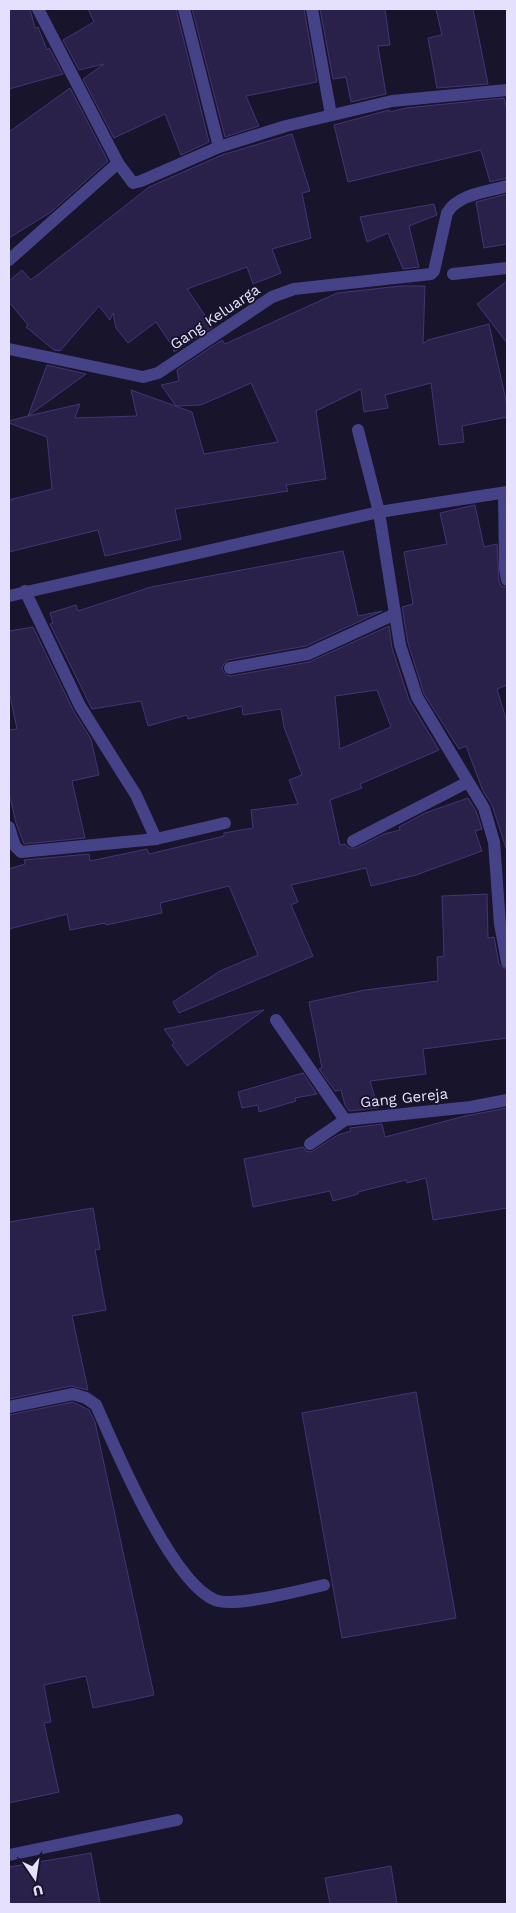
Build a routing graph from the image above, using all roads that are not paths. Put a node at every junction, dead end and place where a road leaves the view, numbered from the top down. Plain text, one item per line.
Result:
1 (38, 9) edge
2 (184, 9) edge
3 (312, 9) edge
4 (507, 90) edge
5 (331, 115) junction
6 (219, 147) junction
7 (118, 163) junction
8 (507, 186) edge
9 (9, 260) edge
10 (507, 268) edge
11 (453, 274) dead end
12 (9, 349) edge
13 (358, 430) dead end
14 (506, 492) edge
15 (379, 512) junction
16 (507, 580) edge
17 (25, 592) junction
18 (9, 596) edge
19 (395, 614) junction
20 (230, 668) dead end
21 (468, 782) junction
22 (225, 823) dead end
23 (9, 827) edge
24 (156, 839) junction
25 (353, 841) dead end
26 (507, 962) edge
27 (276, 1020) dead end
28 (507, 1100) edge
29 (345, 1120) junction
30 (310, 1144) dead end
31 (9, 1407) edge
32 (324, 1585) dead end
33 (177, 1820) dead end
34 (9, 1855) edge

1 - 7 street
2 - 6 street
3 - 5 street
4 - 5 street
5 - 6 street
6 - 7 street
7 - 9 street
8 - 12 street, Gang Keluarga
10 - 11 street
13 - 15 street
14 - 15 street
14 - 16 street
15 - 17 street
15 - 19 street
17 - 18 street
17 - 24 street
19 - 20 street
19 - 21 street
21 - 25 street
21 - 26 street
22 - 24 street
23 - 24 street
27 - 29 street
28 - 29 street, Gang Gereja
29 - 30 street, Gang Gereja
31 - 32 street
33 - 34 street

